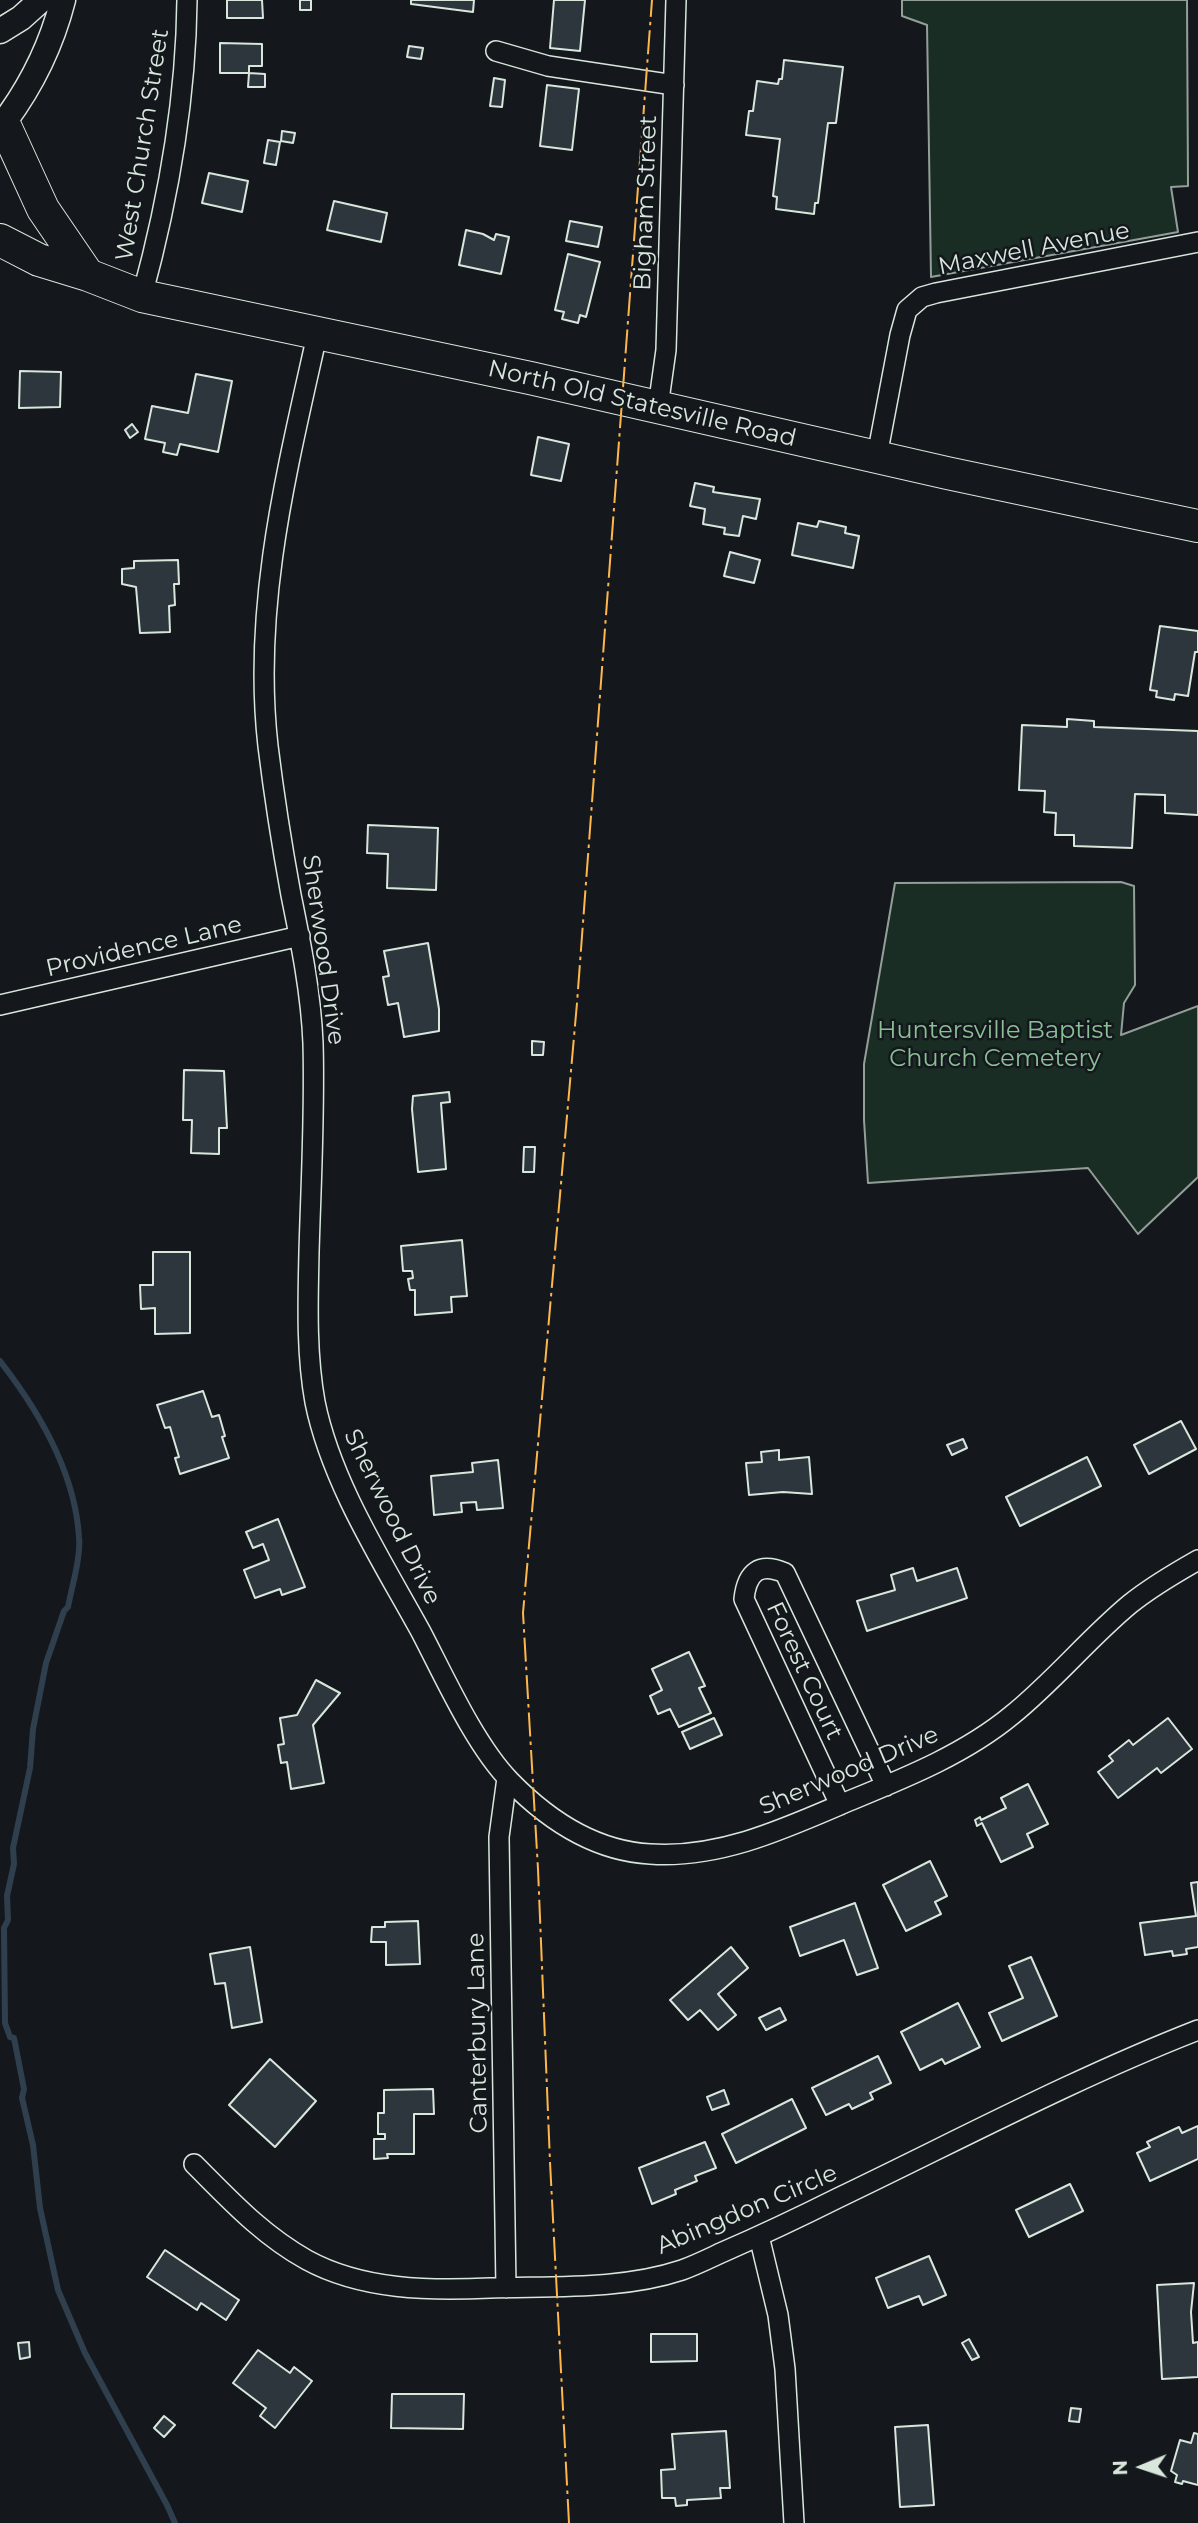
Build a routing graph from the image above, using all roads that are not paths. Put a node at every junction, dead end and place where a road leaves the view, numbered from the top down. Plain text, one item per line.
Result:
1 (41, 0) edge
2 (63, 0) edge
3 (187, 0) edge
4 (676, 0) edge
5 (0, 31) edge
6 (496, 51) dead end
7 (674, 85) junction
8 (3, 125) edge
9 (0, 240) edge
10 (1198, 242) edge
11 (88, 275) junction
12 (142, 296) junction
13 (317, 335) junction
14 (658, 407) junction
15 (877, 456) junction
16 (1198, 526) edge
17 (300, 936) junction
18 (0, 1005) edge
19 (1198, 1560) edge
20 (507, 1778) junction
21 (886, 1786) junction
22 (840, 1805) junction
23 (1198, 2030) edge
24 (194, 2164) dead end
25 (759, 2236) junction
26 (506, 2288) junction
27 (794, 2523) edge

1 - 5 street
2 - 8 street
3 - 12 street, West Church Street
4 - 7 street, Bigham Street
6 - 7 street
7 - 14 street, Bigham Street
8 - 11 main road
9 - 11 main road, North Old Statesville Road
10 - 15 street, Maxwell Avenue
11 - 12 main road, North Old Statesville Road
12 - 13 main road, North Old Statesville Road
13 - 14 main road, North Old Statesville Road
13 - 17 street, Sherwood Drive
14 - 15 main road, North Old Statesville Road
15 - 16 main road, North Old Statesville Road
17 - 18 street, Providence Lane
17 - 20 street, Sherwood Drive
19 - 21 street, Sherwood Drive
20 - 22 street, Sherwood Drive
20 - 26 street, Canterbury Lane
21 - 22 street, Sherwood Drive
21 - 22 street, Forest Court
23 - 25 street, Abingdon Circle
24 - 26 street, Abingdon Circle
25 - 26 street, Abingdon Circle
25 - 27 street

